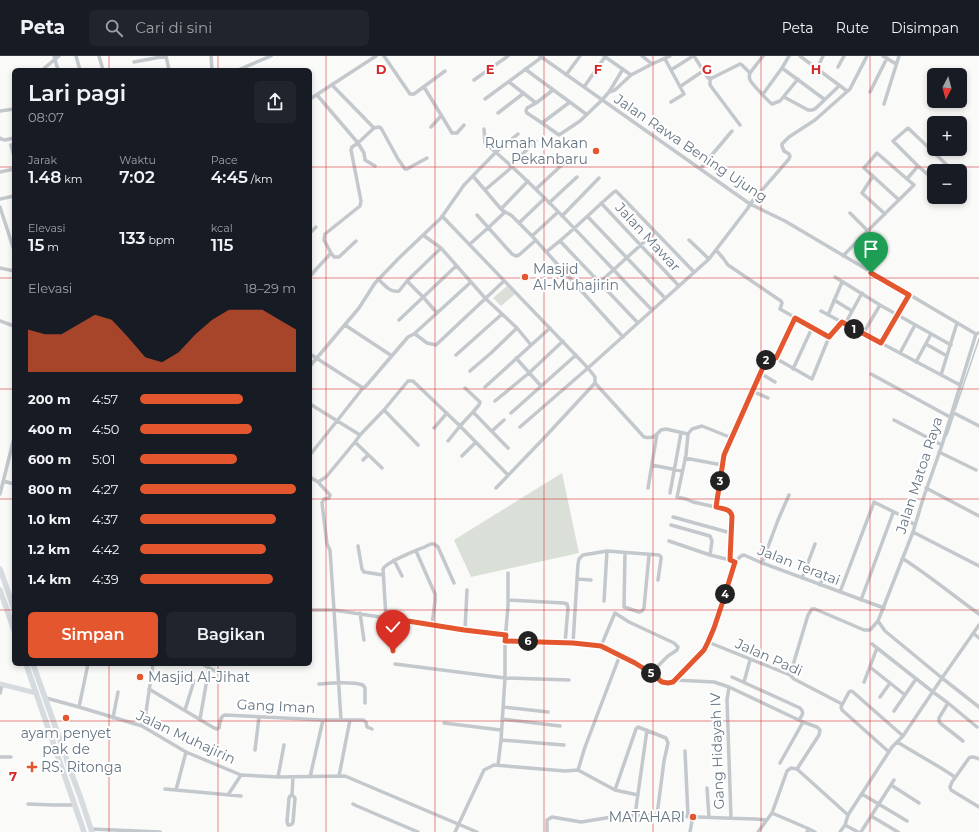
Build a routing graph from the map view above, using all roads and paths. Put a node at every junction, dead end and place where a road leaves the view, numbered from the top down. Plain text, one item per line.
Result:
1 (59, 56) edge
2 (76, 56) edge
3 (99, 56) edge
4 (212, 56) edge
5 (271, 56) edge
6 (376, 56) edge
7 (384, 56) edge
8 (508, 56) edge
9 (541, 56) edge
10 (580, 56) edge
11 (642, 56) edge
12 (670, 56) edge
13 (694, 56) edge
14 (763, 56) edge
15 (789, 56) edge
16 (800, 56) edge
17 (823, 56) edge
18 (844, 56) edge
19 (867, 56) edge
20 (899, 56) edge
21 (604, 57) edge
22 (885, 57) edge
23 (54, 58) edge
24 (665, 59) junction
25 (134, 62) dead end
26 (652, 64) junction
27 (896, 64) junction
28 (838, 67) dead end
29 (44, 68) edge
30 (57, 68) edge
31 (79, 68) edge
32 (101, 68) edge
33 (169, 68) edge
34 (212, 68) edge
35 (243, 68) edge
36 (782, 68) junction
37 (525, 69) junction
38 (817, 69) junction
39 (623, 70) junction
40 (672, 70) junction
41 (445, 71) dead end
42 (703, 71) junction
43 (750, 74) junction
44 (566, 75) junction
45 (631, 75) junction
46 (710, 78) junction
47 (798, 79) junction
48 (474, 80) dead end
49 (509, 82) junction
50 (332, 85) junction
51 (681, 86) junction
52 (839, 86) junction
53 (424, 87) junction
54 (584, 87) junction
55 (553, 90) junction
56 (847, 91) junction
57 (609, 92) junction
58 (870, 92) dead end
59 (524, 93) junction
60 (762, 94) junction
61 (317, 95) junction
62 (784, 97) junction
63 (312, 98) edge
64 (485, 99) dead end
65 (824, 99) junction
66 (602, 100) junction
67 (536, 102) junction
68 (570, 102) junction
69 (671, 102) dead end
70 (884, 104) dead end
71 (12, 109) edge
72 (0, 111) edge
73 (498, 113) dead end
74 (586, 114) junction
75 (441, 116) junction
76 (542, 122) junction
77 (464, 125) dead end
78 (740, 125) dead end
79 (431, 126) dead end
80 (374, 128) junction
81 (484, 130) dead end
82 (732, 131) dead end
83 (518, 134) dead end
84 (0, 138) edge
85 (12, 138) edge
86 (536, 141) dead end
87 (358, 143) junction
88 (11, 145) dead end
89 (12, 149) edge
90 (496, 152) junction
91 (427, 158) dead end
92 (564, 163) dead end
93 (946, 164) edge
94 (375, 166) dead end
95 (512, 166) junction
96 (918, 166) junction
97 (12, 169) edge
98 (700, 169) junction
99 (0, 172) edge
100 (927, 174) edge
101 (473, 176) junction
102 (873, 176) junction
103 (577, 177) dead end
104 (599, 178) dead end
105 (907, 179) junction
106 (528, 181) junction
107 (536, 189) junction
108 (485, 190) junction
109 (12, 196) edge
110 (0, 198) edge
111 (545, 198) junction
112 (899, 200) junction
113 (549, 203) junction
114 (601, 203) junction
115 (750, 204) junction
116 (0, 207) edge
117 (501, 209) junction
118 (505, 212) junction
119 (558, 212) junction
120 (850, 213) dead end
121 (885, 214) junction
122 (477, 215) dead end
123 (2, 216) edge
124 (442, 216) junction
125 (562, 216) junction
126 (588, 216) junction
127 (519, 223) junction
128 (316, 227) dead end
129 (489, 228) junction
130 (574, 228) junction
131 (867, 230) junction
132 (312, 231) edge
133 (655, 232) junction
134 (423, 235) junction
135 (532, 236) junction
136 (536, 240) junction
137 (689, 240) dead end
138 (356, 241) dead end
139 (560, 241) junction
140 (12, 244) edge
141 (470, 244) junction
142 (640, 245) junction
143 (440, 248) junction
144 (716, 250) junction
145 (546, 252) junction
146 (331, 253) junction
147 (843, 256) junction
148 (626, 258) junction
149 (709, 259) junction
150 (456, 266) junction
151 (0, 268) edge
152 (613, 270) junction
153 (12, 271) edge
154 (694, 272) junction
155 (312, 274) edge
156 (835, 277) dead end
157 (378, 279) junction
158 (406, 281) junction
159 (504, 281) junction
160 (471, 282) junction
161 (842, 282) junction
162 (599, 283) junction
163 (679, 286) junction
164 (862, 293) junction
165 (909, 295) junction
166 (423, 297) junction
167 (665, 298) junction
168 (486, 299) junction
169 (834, 300) junction
170 (880, 305) junction
171 (652, 310) junction
172 (821, 311) dead end
173 (852, 311) junction
174 (437, 313) junction
175 (502, 314) junction
176 (828, 315) junction
177 (897, 315) junction
178 (795, 318) junction
179 (399, 320) dead end
180 (0, 321) edge
181 (638, 323) junction
182 (844, 323) junction
183 (957, 323) junction
184 (12, 325) edge
185 (345, 325) junction
186 (915, 325) junction
187 (517, 328) junction
188 (550, 328) junction
189 (812, 328) junction
190 (977, 333) edge
191 (414, 334) junction
192 (863, 334) junction
193 (931, 334) junction
194 (623, 337) junction
195 (829, 337) junction
196 (563, 341) junction
197 (881, 343) junction
198 (926, 344) junction
199 (951, 344) junction
200 (531, 345) junction
201 (900, 353) junction
202 (312, 355) edge
203 (456, 355) dead end
204 (576, 355) junction
205 (392, 356) junction
206 (947, 356) junction
207 (317, 358) junction
208 (516, 358) junction
209 (776, 358) junction
210 (916, 362) junction
211 (312, 364) edge
212 (588, 368) junction
213 (793, 369) junction
214 (470, 371) dead end
215 (529, 373) junction
216 (760, 373) junction
217 (871, 374) dead end
218 (941, 375) junction
219 (775, 382) dead end
220 (595, 383) junction
221 (960, 385) junction
222 (541, 386) junction
223 (485, 387) dead end
224 (364, 388) junction
225 (465, 388) dead end
226 (752, 391) junction
227 (768, 398) dead end
228 (495, 401) dead end
229 (312, 405) edge
230 (384, 410) junction
231 (473, 412) junction
232 (447, 413) junction
233 (511, 413) dead end
234 (951, 415) junction
235 (504, 420) dead end
236 (894, 420) dead end
237 (338, 421) junction
238 (460, 426) junction
239 (979, 426) edge
240 (520, 427) dead end
241 (434, 428) dead end
242 (492, 430) junction
243 (658, 433) junction
244 (681, 433) junction
245 (688, 434) junction
246 (360, 435) junction
247 (732, 438) junction
248 (448, 441) dead end
249 (355, 442) junction
250 (476, 442) junction
251 (418, 445) dead end
252 (942, 445) junction
253 (12, 446) edge
254 (508, 448) dead end
255 (939, 452) junction
256 (312, 453) edge
257 (368, 455) junction
258 (462, 456) dead end
259 (685, 458) junction
260 (363, 460) dead end
261 (722, 465) junction
262 (652, 466) junction
263 (382, 468) dead end
264 (674, 470) junction
265 (976, 470) dead end
266 (682, 471) junction
267 (508, 475) junction
268 (312, 478) edge
269 (3, 481) junction
270 (318, 482) junction
271 (12, 483) edge
272 (496, 488) dead end
273 (648, 488) dead end
274 (926, 488) junction
275 (670, 493) dead end
276 (0, 494) edge
277 (789, 495) dead end
278 (716, 507) junction
279 (893, 513) junction
280 (979, 516) edge
281 (673, 517) dead end
282 (672, 525) dead end
283 (915, 525) junction
284 (913, 532) junction
285 (731, 533) junction
286 (669, 541) dead end
287 (815, 544) dead end
288 (358, 546) dead end
289 (416, 551) junction
290 (607, 551) junction
291 (625, 553) junction
292 (649, 555) junction
293 (710, 555) junction
294 (902, 559) junction
295 (394, 560) junction
296 (730, 560) junction
297 (735, 562) junction
298 (762, 563) junction
299 (979, 566) edge
300 (0, 569) edge
301 (508, 573) dead end
302 (383, 575) junction
303 (824, 575) dead end
304 (402, 576) dead end
305 (802, 578) junction
306 (577, 579) junction
307 (591, 580) dead end
308 (658, 580) dead end
309 (454, 583) dead end
310 (820, 585) junction
311 (0, 590) edge
312 (467, 590) dead end
313 (840, 592) junction
314 (508, 600) junction
315 (861, 600) junction
316 (604, 601) dead end
317 (12, 603) edge
318 (884, 608) junction
319 (312, 610) edge
320 (334, 610) junction
321 (360, 613) junction
322 (979, 614) edge
323 (388, 618) junction
324 (878, 621) junction
325 (12, 624) edge
326 (432, 625) junction
327 (979, 625) edge
328 (464, 630) junction
329 (973, 633) junction
330 (506, 635) junction
331 (979, 638) edge
332 (364, 640) dead end
333 (505, 641) junction
334 (708, 642) junction
335 (565, 643) junction
336 (573, 643) junction
337 (872, 644) dead end
338 (601, 646) junction
339 (877, 648) junction
340 (393, 651) dead end
341 (620, 655) junction
342 (750, 660) junction
343 (395, 664) dead end
344 (27, 666) edge
345 (34, 666) edge
346 (88, 666) edge
347 (153, 666) edge
348 (206, 666) edge
349 (870, 667) junction
350 (210, 668) junction
351 (651, 673) junction
352 (790, 675) junction
353 (226, 677) dead end
354 (732, 677) dead end
355 (505, 678) junction
356 (942, 678) junction
357 (916, 679) junction
358 (569, 680) dead end
359 (675, 680) junction
360 (194, 681) dead end
361 (744, 682) junction
362 (864, 682) dead end
363 (339, 683) junction
364 (890, 683) junction
365 (319, 684) dead end
366 (1, 685) edge
367 (729, 687) junction
368 (149, 689) junction
369 (118, 692) dead end
370 (932, 692) junction
371 (0, 693) edge
372 (36, 693) junction
373 (905, 695) junction
374 (880, 697) dead end
375 (46, 698) junction
376 (365, 703) dead end
377 (948, 703) junction
378 (842, 704) dead end
379 (79, 707) junction
380 (503, 707) junction
381 (979, 707) edge
382 (185, 710) junction
383 (894, 711) dead end
384 (548, 712) dead end
385 (259, 717) junction
386 (113, 718) junction
387 (200, 719) junction
388 (502, 719) junction
389 (323, 720) junction
390 (341, 720) junction
391 (350, 720) junction
392 (799, 720) junction
393 (803, 722) junction
394 (444, 723) dead end
395 (142, 726) junction
396 (560, 726) dead end
397 (977, 727) dead end
398 (372, 729) dead end
399 (501, 730) junction
400 (647, 730) junction
401 (903, 736) junction
402 (501, 740) junction
403 (963, 741) dead end
404 (897, 742) junction
405 (284, 745) dead end
406 (564, 745) dead end
407 (255, 750) dead end
408 (685, 751) dead end
409 (186, 752) junction
410 (889, 752) junction
411 (0, 757) edge
412 (12, 757) dead end
413 (979, 759) edge
414 (780, 763) dead end
415 (498, 765) junction
416 (796, 769) junction
417 (578, 770) junction
418 (241, 775) junction
419 (339, 776) junction
420 (278, 777) junction
421 (293, 777) junction
422 (310, 777) junction
423 (955, 778) junction
424 (894, 780) dead end
425 (891, 786) junction
426 (708, 788) dead end
427 (165, 789) dead end
428 (176, 790) junction
429 (615, 790) junction
430 (862, 794) junction
431 (228, 795) junction
432 (292, 795) junction
433 (638, 795) junction
434 (80, 796) junction
435 (241, 796) dead end
436 (73, 798) junction
437 (919, 803) dead end
438 (28, 804) dead end
439 (353, 804) dead end
440 (879, 804) junction
441 (75, 805) junction
442 (979, 807) edge
443 (772, 813) junction
444 (635, 815) junction
445 (657, 815) junction
446 (848, 815) junction
447 (688, 816) junction
448 (693, 816) junction
449 (871, 816) junction
450 (709, 817) junction
451 (731, 818) junction
452 (766, 820) junction
453 (907, 821) dead end
454 (459, 824) junction
455 (845, 825) junction
456 (91, 831) edge
457 (808, 831) edge
458 (84, 832) edge
459 (160, 832) edge
460 (418, 832) edge
461 (455, 832) edge
462 (477, 832) edge
463 (547, 832) edge
464 (690, 832) edge
465 (758, 832) edge
466 (815, 832) edge
467 (840, 832) edge
468 (858, 832) edge
469 (861, 832) edge
470 (898, 832) edge

1 - 23 street
2 - 31 street
3 - 32 street
4 - 34 street
5 - 35 street
6 - 50 street
7 - 53 street
8 - 48 street
9 - 37 street
9 - 44 street, Jalan Rawa Bening Ujung
10 - 44 street
11 - 26 street
12 - 24 street
13 - 40 street
13 - 42 street
14 - 43 street
15 - 36 street
16 - 38 street
17 - 38 street
18 - 28 street
19 - 56 street
20 - 27 street
21 - 39 street
21 - 54 street
22 - 27 street
22 - 58 street
23 - 29 street
23 - 30 street
24 - 26 street
24 - 40 street
25 - 33 street
26 - 45 street
27 - 70 street
36 - 47 street
36 - 60 street
37 - 49 street
37 - 55 street
38 - 52 street
39 - 45 street
39 - 57 street
40 - 51 street
41 - 53 street
42 - 46 street
42 - 51 street
43 - 46 street
43 - 60 street
44 - 54 street, Jalan Rawa Bening Ujung
45 - 57 street
46 - 78 street
47 - 62 street
47 - 65 street
49 - 59 street
49 - 64 street
50 - 61 street
50 - 80 street
51 - 69 street
52 - 56 street
52 - 65 street
53 - 75 street
54 - 66 street, Jalan Rawa Bening Ujung
55 - 67 street
55 - 68 street
56 - 115 street
57 - 66 street
59 - 67 street
59 - 73 street
60 - 62 street
61 - 63 street
61 - 87 street
62 - 65 street
66 - 74 street
66 - 98 street, Jalan Rawa Bening Ujung
67 - 76 street
68 - 74 street
68 - 76 street
71 - 72 street
74 - 76 street
75 - 77 street
75 - 79 street
80 - 87 street
80 - 91 street
81 - 90 street
82 - 98 street
83 - 90 street
84 - 85 street
86 - 95 street
87 - 94 street
87 - 146 street
88 - 89 street
90 - 95 street
90 - 101 street
92 - 107 street
93 - 96 street
95 - 106 street
95 - 108 street
96 - 100 street
96 - 105 street
97 - 99 street
98 - 115 street, Jalan Rawa Bening Ujung
101 - 108 street
101 - 124 street
102 - 105 street
102 - 112 street
102 - 121 street
103 - 113 street
104 - 125 street
105 - 112 street
106 - 107 street
106 - 117 street
107 - 111 street
108 - 117 street
109 - 110 street
111 - 113 street
111 - 127 street
112 - 121 street
113 - 119 street
114 - 126 street
114 - 133 street
114 - 142 street, Jalan Mawar
115 - 144 street
115 - 147 street, Jalan Rawa Bening Ujung
116 - 123 street
117 - 118 street
118 - 127 street
118 - 129 street
119 - 125 street
119 - 135 street
120 - 131 street
121 - 131 street
122 - 129 street
123 - 140 street
124 - 134 street
124 - 141 street
125 - 130 street
126 - 130 street
126 - 148 street
127 - 135 street
128 - 132 street
129 - 136 street
129 - 141 street
130 - 139 street
130 - 152 street
131 - 147 street
133 - 142 street
133 - 154 street
134 - 143 street
134 - 157 street
135 - 136 street
136 - 145 street
137 - 149 street
138 - 146 street
139 - 145 street
139 - 162 street
141 - 159 street
142 - 148 street
142 - 163 street, Jalan Mawar
143 - 150 street
143 - 158 street
144 - 149 street
144 - 178 street
145 - 194 street
146 - 155 street
147 - 165 street, Jalan Rawa Bening Ujung
148 - 152 street
148 - 167 street
149 - 154 street
150 - 160 street
150 - 166 street
151 - 153 street
152 - 162 street
152 - 171 street
154 - 163 street
156 - 161 street
157 - 158 street
157 - 185 street
158 - 166 street
159 - 168 street
159 - 188 street
160 - 168 street
160 - 174 street
161 - 164 street
161 - 169 street
162 - 181 street
163 - 167 street
164 - 170 street
164 - 173 street
165 - 177 street
165 - 183 street, Jalan Rawa Bening Ujung
166 - 174 street
166 - 179 street
167 - 171 street
168 - 175 street
168 - 191 street
169 - 173 street
169 - 176 street
170 - 177 street
170 - 192 street
171 - 181 street
172 - 176 street
173 - 182 street
174 - 191 street
175 - 187 street
175 - 203 street
176 - 182 street
177 - 186 street
177 - 197 street
178 - 189 street
178 - 209 street
180 - 184 street
181 - 194 street
182 - 192 street
182 - 195 street
183 - 190 street, Jalan Rawa Bening Ujung
183 - 199 street
185 - 205 street
185 - 207 street
186 - 193 street
186 - 201 street
187 - 200 street
187 - 214 street
188 - 196 street
188 - 200 street
189 - 195 street
189 - 213 street
190 - 221 street, Jalan Matoa Raya
191 - 205 street
192 - 197 street
193 - 198 street
193 - 199 street
194 - 212 street
195 - 213 street
196 - 204 street
196 - 215 street
197 - 201 street
198 - 206 street
198 - 210 street
199 - 206 street
200 - 208 street
201 - 210 street
202 - 207 street
204 - 212 street
204 - 222 street
205 - 224 street
206 - 218 street
207 - 211 street
207 - 224 street
208 - 215 street
208 - 223 street
209 - 213 street
209 - 216 street
210 - 218 street
212 - 220 street
212 - 240 street
215 - 222 street
215 - 228 street
216 - 219 street
216 - 226 street
217 - 234 street
218 - 221 street
220 - 243 street
220 - 267 street
221 - 234 street, Jalan Matoa Raya
222 - 233 street
224 - 237 street
225 - 231 street
226 - 227 street
226 - 247 street
229 - 237 street
230 - 232 street
230 - 246 street
230 - 251 street
231 - 238 street
231 - 242 street
232 - 238 street
232 - 241 street
234 - 239 street
234 - 252 street, Jalan Matoa Raya
235 - 242 street
236 - 252 street
237 - 246 street
237 - 256 street
238 - 248 street
238 - 250 street
242 - 254 street
243 - 244 street
243 - 262 street
244 - 245 street
244 - 264 street
245 - 247 street
245 - 259 street
246 - 249 street
247 - 261 street
249 - 257 street
249 - 270 street
250 - 258 street
250 - 267 street
252 - 255 street, Jalan Matoa Raya
253 - 269 street
255 - 265 street
255 - 274 street, Jalan Matoa Raya
257 - 260 street
257 - 263 street
259 - 261 street
259 - 266 street
261 - 278 street
262 - 264 street
262 - 273 street
264 - 266 street
264 - 275 street
266 - 278 street
267 - 272 street
268 - 270 street
269 - 271 street
269 - 276 street
270 - 320 street
274 - 280 street
274 - 283 street, Jalan Matoa Raya
277 - 298 street
278 - 285 street
279 - 283 street
279 - 313 street
279 - 315 street
281 - 285 street
282 - 293 street
283 - 284 street, Jalan Matoa Raya
284 - 294 street, Jalan Matoa Raya
284 - 299 street
285 - 296 street
286 - 293 street
287 - 305 street
288 - 302 street
289 - 295 street
289 - 309 street
289 - 326 street
290 - 291 street
290 - 306 street
290 - 316 street
291 - 292 street
291 - 292 street
292 - 308 street
293 - 296 street
294 - 318 street, Jalan Matoa Raya
294 - 322 street
295 - 302 street
295 - 304 street
296 - 297 street
297 - 298 street, Jalan Teratai
297 - 334 street, Jalan Teratai
298 - 305 street, Jalan Teratai
300 - 317 main road
301 - 314 street
302 - 323 street
303 - 310 street
305 - 310 street, Jalan Teratai
306 - 307 street
306 - 336 street
310 - 313 street, Jalan Teratai
311 - 325 main road
312 - 328 street
313 - 315 street, Jalan Teratai
314 - 330 street
314 - 335 street
315 - 318 street, Jalan Teratai
318 - 324 street, Jalan Matoa Raya
319 - 320 street
320 - 321 street
320 - 363 street
321 - 323 street
321 - 332 street
323 - 326 street
323 - 340 street
324 - 352 street
324 - 356 street
326 - 328 street
327 - 329 street
328 - 330 street
329 - 331 street
329 - 356 street
330 - 333 street
333 - 335 street
333 - 355 street
334 - 342 street, Jalan Padi
334 - 359 street, Jalan Teratai
335 - 336 street
336 - 338 street
337 - 339 street
338 - 341 street
338 - 351 street
339 - 349 street
339 - 357 street
341 - 351 street
341 - 417 street
342 - 352 street, Jalan Padi
342 - 361 street
343 - 355 street
344 - 372 main road
345 - 375 main road
346 - 379 street
347 - 368 street
348 - 350 street
349 - 362 street
349 - 364 street
350 - 353 street
350 - 387 street
351 - 359 street
352 - 378 street, Jalan Padi
354 - 361 street
355 - 358 street
355 - 380 street
356 - 370 street
356 - 381 street
357 - 370 street
357 - 373 street
359 - 367 street, Gang Hidayah IV
360 - 382 street
361 - 392 street
363 - 365 street
363 - 376 street
363 - 390 street
364 - 373 street
364 - 374 street
366 - 371 street
366 - 372 street
367 - 392 street
367 - 451 street, Gang Hidayah IV
368 - 382 street, Gang Iman
368 - 395 street
369 - 386 street
370 - 377 street
370 - 401 street
372 - 436 main road
373 - 383 street
375 - 379 street, Jalan Muhajirin
375 - 434 main road
377 - 397 street
377 - 403 street
379 - 386 street, Jalan Muhajirin
380 - 384 street
380 - 388 street
382 - 387 street, Gang Iman
385 - 387 street, Gang Iman
385 - 389 street, Gang Iman
385 - 407 street
386 - 395 street, Jalan Muhajirin
388 - 396 street
388 - 399 street
389 - 390 street, Gang Iman
389 - 422 street
390 - 391 street, Gang Iman
391 - 398 street, Gang Iman
391 - 419 street
392 - 393 street
393 - 414 street
393 - 416 street
394 - 399 street
395 - 409 street, Jalan Muhajirin
399 - 402 street
400 - 429 street
400 - 433 street
400 - 445 street
401 - 404 street
401 - 410 street
402 - 406 street
402 - 415 street
404 - 410 street
404 - 423 street
405 - 420 street
408 - 447 street
409 - 418 street, Jalan Muhajirin
409 - 428 street
410 - 430 street
411 - 412 street
413 - 423 street
415 - 417 street
415 - 454 street
416 - 443 street
416 - 446 street
417 - 429 street
418 - 420 street, Jalan Muhajirin
418 - 431 street
419 - 422 street, Jalan Muhajirin
419 - 454 street, Jalan Muhajirin
420 - 421 street, Jalan Muhajirin
421 - 422 street, Jalan Muhajirin
421 - 432 street
423 - 442 street
424 - 425 street
425 - 437 street
425 - 440 street
426 - 450 street
427 - 428 street
428 - 431 street
429 - 433 street
430 - 440 street
430 - 446 street
431 - 435 street
432 - 432 street
433 - 444 street
434 - 436 main road
434 - 456 main road
436 - 441 main road
438 - 441 street
439 - 460 street
440 - 449 street
440 - 453 street
441 - 458 main road
443 - 452 street
443 - 457 street
444 - 445 street
444 - 463 street
445 - 447 street
446 - 455 street
447 - 448 street
448 - 450 street
448 - 464 street
449 - 469 street
449 - 470 street
450 - 451 street
451 - 452 street
452 - 465 street
454 - 461 street
454 - 462 street, Jalan Muhajirin
455 - 467 street
455 - 468 street
456 - 459 street
457 - 466 street

